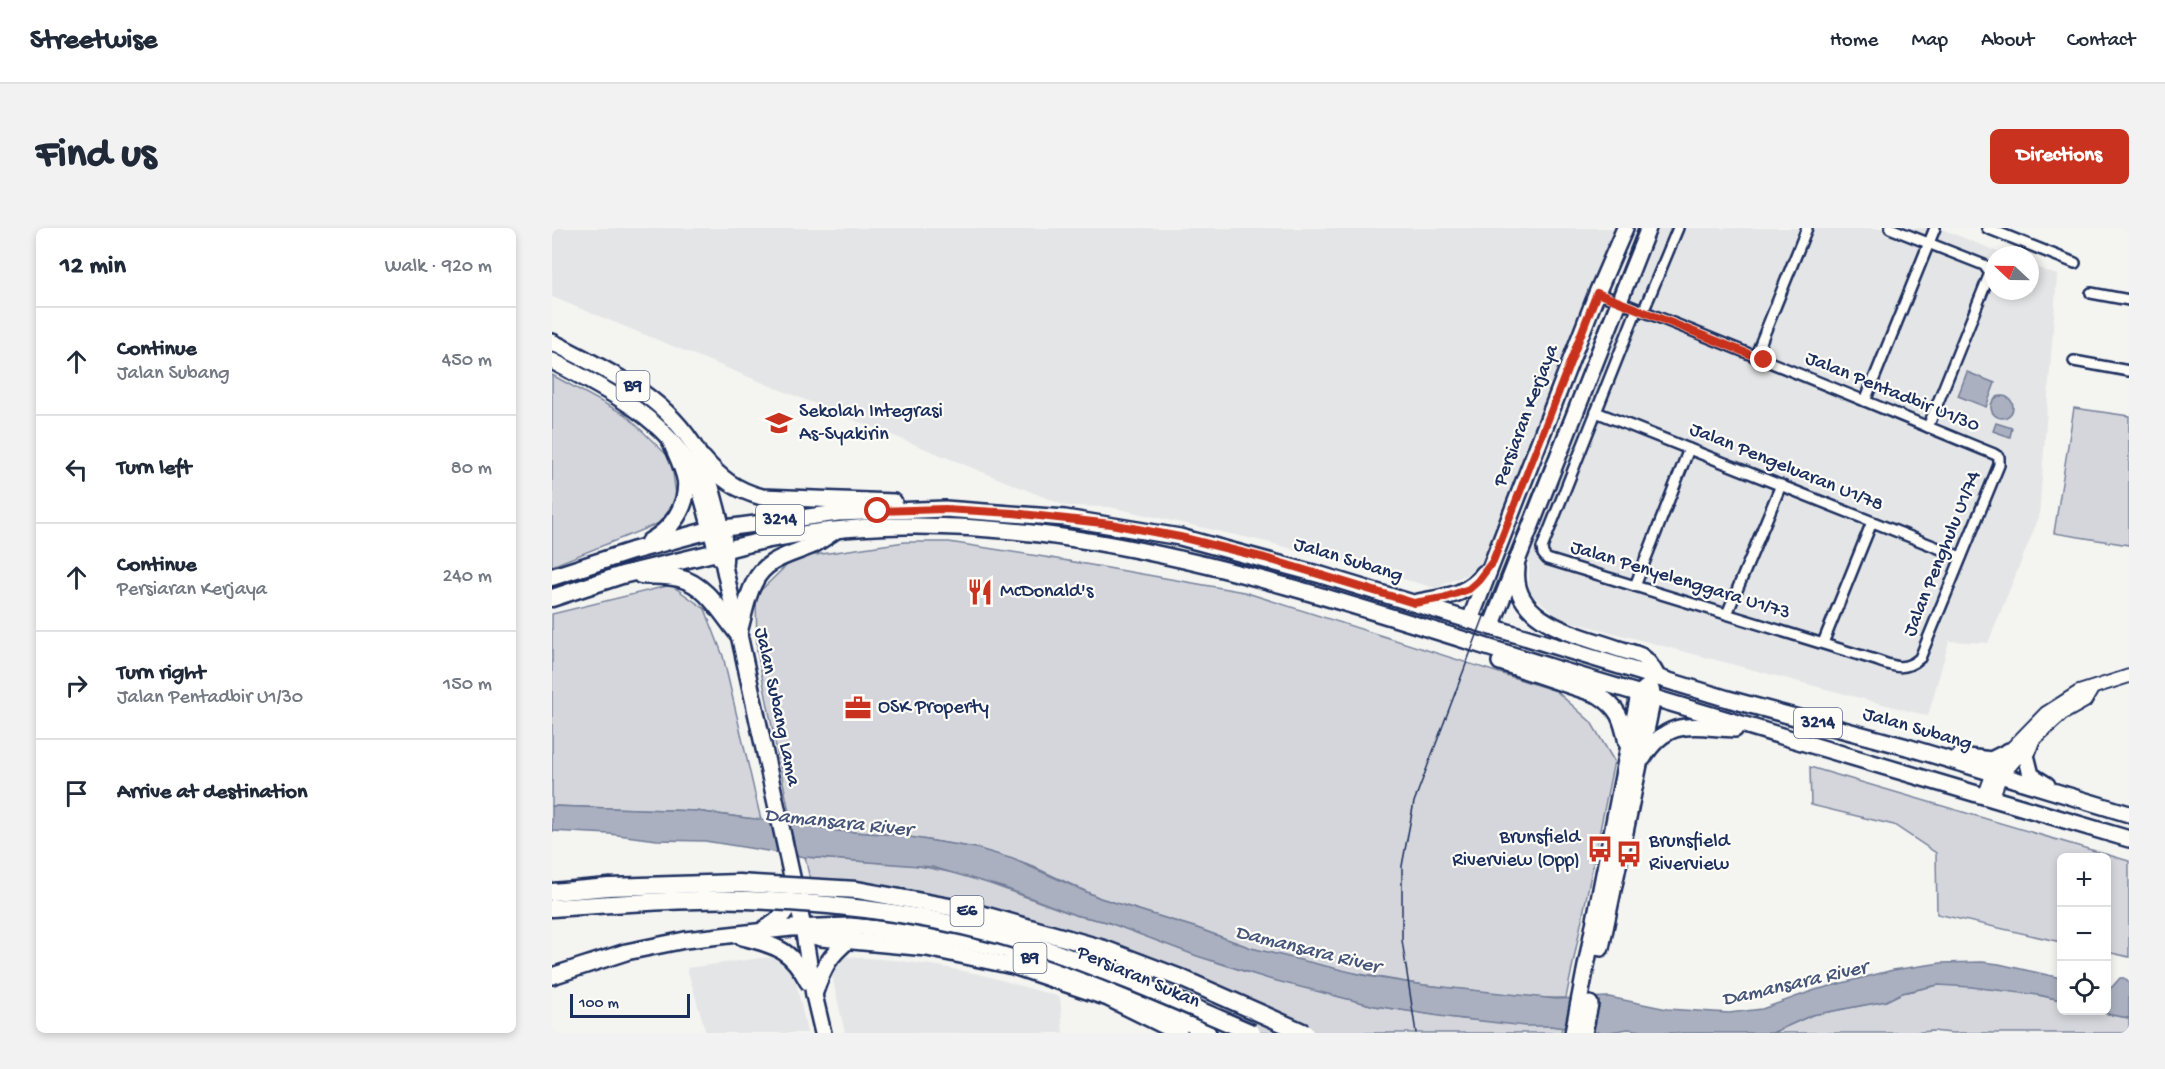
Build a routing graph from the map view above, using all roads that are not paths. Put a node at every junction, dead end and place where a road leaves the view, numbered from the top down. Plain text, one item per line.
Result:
1 (1624, 228) edge
2 (1648, 228) edge
3 (1678, 228) edge
4 (1808, 228) edge
5 (1890, 228) edge
6 (1935, 228) edge
7 (1987, 228) edge
8 (1929, 243) junction
9 (2075, 264) dead end
10 (1597, 293) junction
11 (2091, 293) dead end
12 (2129, 300) edge
13 (1618, 302) junction
14 (1640, 311) junction
15 (552, 342) edge
16 (1755, 357) junction
17 (552, 361) edge
18 (2074, 361) dead end
19 (2129, 371) edge
20 (1865, 401) junction
21 (1596, 412) junction
22 (1928, 427) junction
23 (671, 441) junction
24 (1689, 448) junction
25 (698, 452) junction
26 (1999, 465) joint
27 (1781, 485) junction
28 (945, 509) junction
29 (1872, 522) junction
30 (840, 528) junction
31 (716, 529) junction
32 (632, 551) junction
33 (722, 556) junction
34 (1518, 558) junction
35 (1961, 558) junction
36 (1493, 561) junction
37 (622, 575) junction
38 (552, 577) edge
39 (1635, 586) junction
40 (552, 598) edge
41 (1414, 603) junction
42 (1727, 614) junction
43 (1473, 627) junction
44 (1491, 627) junction
45 (1425, 628) junction
46 (739, 635) junction
47 (1449, 636) junction
48 (1823, 643) junction
49 (1505, 653) junction
50 (1920, 658) joint
51 (2129, 675) edge
52 (1650, 689) junction
53 (2092, 689) junction
54 (1762, 731) junction
55 (2031, 742) junction
56 (1907, 747) junction
57 (1628, 749) junction
58 (2008, 750) junction
59 (1639, 763) junction
60 (1996, 775) junction
61 (1988, 798) junction
62 (2082, 801) junction
63 (2129, 814) edge
64 (2129, 839) edge
65 (552, 892) edge
66 (610, 895) junction
67 (796, 895) junction
68 (552, 908) edge
69 (839, 926) junction
70 (803, 927) junction
71 (753, 932) junction
72 (731, 934) junction
73 (850, 939) junction
74 (1593, 965) junction
75 (552, 976) edge
76 (814, 995) junction
77 (823, 1033) edge
78 (1179, 1033) edge
79 (1208, 1033) edge
80 (1252, 1033) edge
81 (1305, 1033) edge
82 (1573, 1033) edge
83 (1584, 1033) edge

1 - 10 main road, Persiaran Kerjaya
2 - 13 main road
3 - 14 street, Jalan Penyelenggara U1/73
4 - 16 street
5 - 8 street
6 - 8 street
7 - 9 street
8 - 20 street
8 - 22 street
10 - 13 street, Jalan Pentadbir U1/30
10 - 36 main road, Persiaran Kerjaya
11 - 12 street
13 - 14 street, Jalan Pentadbir U1/30
13 - 34 main road
14 - 16 street, Jalan Pentadbir U1/30
14 - 21 street, Jalan Penyelenggara U1/73
15 - 25 main road, B9
16 - 20 street, Jalan Pentadbir U1/30
17 - 23 main road, B9
18 - 19 street
20 - 22 street, Jalan Pentadbir U1/30
21 - 24 street, Jalan Pengeluaran U1/78
21 - 39 street, Jalan Penyelenggara U1/73
22 - 26 street, Jalan Pentadbir U1/30
23 - 31 main road, B9
23 - 32 highway
24 - 27 street, Jalan Pengeluaran U1/78
24 - 39 street
25 - 28 main road
25 - 31 main road, B9
26 - 35 street, Jalan Penghulu U1/74
27 - 29 street, Jalan Pengeluaran U1/78
27 - 42 street
28 - 31 main road, Jalan Subang / 3214
28 - 41 main road, Jalan Subang / 3214
29 - 35 street, Jalan Pengeluaran U1/78
29 - 48 street
30 - 33 main road, 3214
30 - 45 main road, 3214
30 - 46 main road
31 - 32 highway
31 - 33 main road, B9
32 - 38 highway
33 - 37 highway
33 - 46 main road, Jalan Subang Lama / B9
34 - 44 main road
34 - 52 main road
35 - 50 street, Jalan Penghulu U1/74
36 - 41 main road
36 - 43 main road, Persiaran Kerjaya
37 - 40 highway
37 - 46 highway
39 - 42 street, Jalan Penyelenggara U1/73
41 - 43 main road, Jalan Subang / 3214
42 - 48 street, Jalan Penyelenggara U1/73
43 - 44 main road, Jalan Subang / 3214
43 - 47 main road
43 - 49 main road
44 - 52 main road, Jalan Subang / 3214
45 - 47 main road, 3214
45 - 57 main road
46 - 67 main road, Jalan Subang Lama / B9
47 - 49 main road, 3214
48 - 50 street, Jalan Penyelenggara U1/73
49 - 52 main road, 3214
51 - 53 street
52 - 54 main road, 3214
52 - 56 main road, Jalan Subang / 3214
52 - 57 main road
52 - 59 main road
53 - 55 street
53 - 58 street
54 - 59 main road
54 - 61 main road, 3214
55 - 60 street
55 - 62 main road
56 - 58 main road
56 - 60 main road, Jalan Subang / 3214
57 - 74 main road
58 - 60 street
59 - 74 main road
60 - 61 street
60 - 62 main road, Jalan Subang / 3214
61 - 64 main road, 3214
62 - 63 main road, Jalan Subang / 3214
65 - 66 highway, E6
66 - 68 highway, E6
66 - 80 highway, E6, bridge
66 - 81 highway, E6, bridge
67 - 69 main road
67 - 70 main road, Jalan Subang Lama / B9
67 - 71 main road
69 - 70 main road, Persiaran Sukan / B9
69 - 79 main road, Persiaran Sukan / B9
70 - 71 main road, Persiaran Sukan / B9
70 - 73 main road, Persiaran Sukan / B9
70 - 76 main road, Jalan Subang Lama
71 - 72 main road, Persiaran Sukan / B9
72 - 75 main road, Persiaran Sukan / B9
72 - 76 main road
73 - 76 main road
73 - 78 main road, Persiaran Sukan / B9
74 - 82 main road
74 - 83 main road
76 - 77 main road

